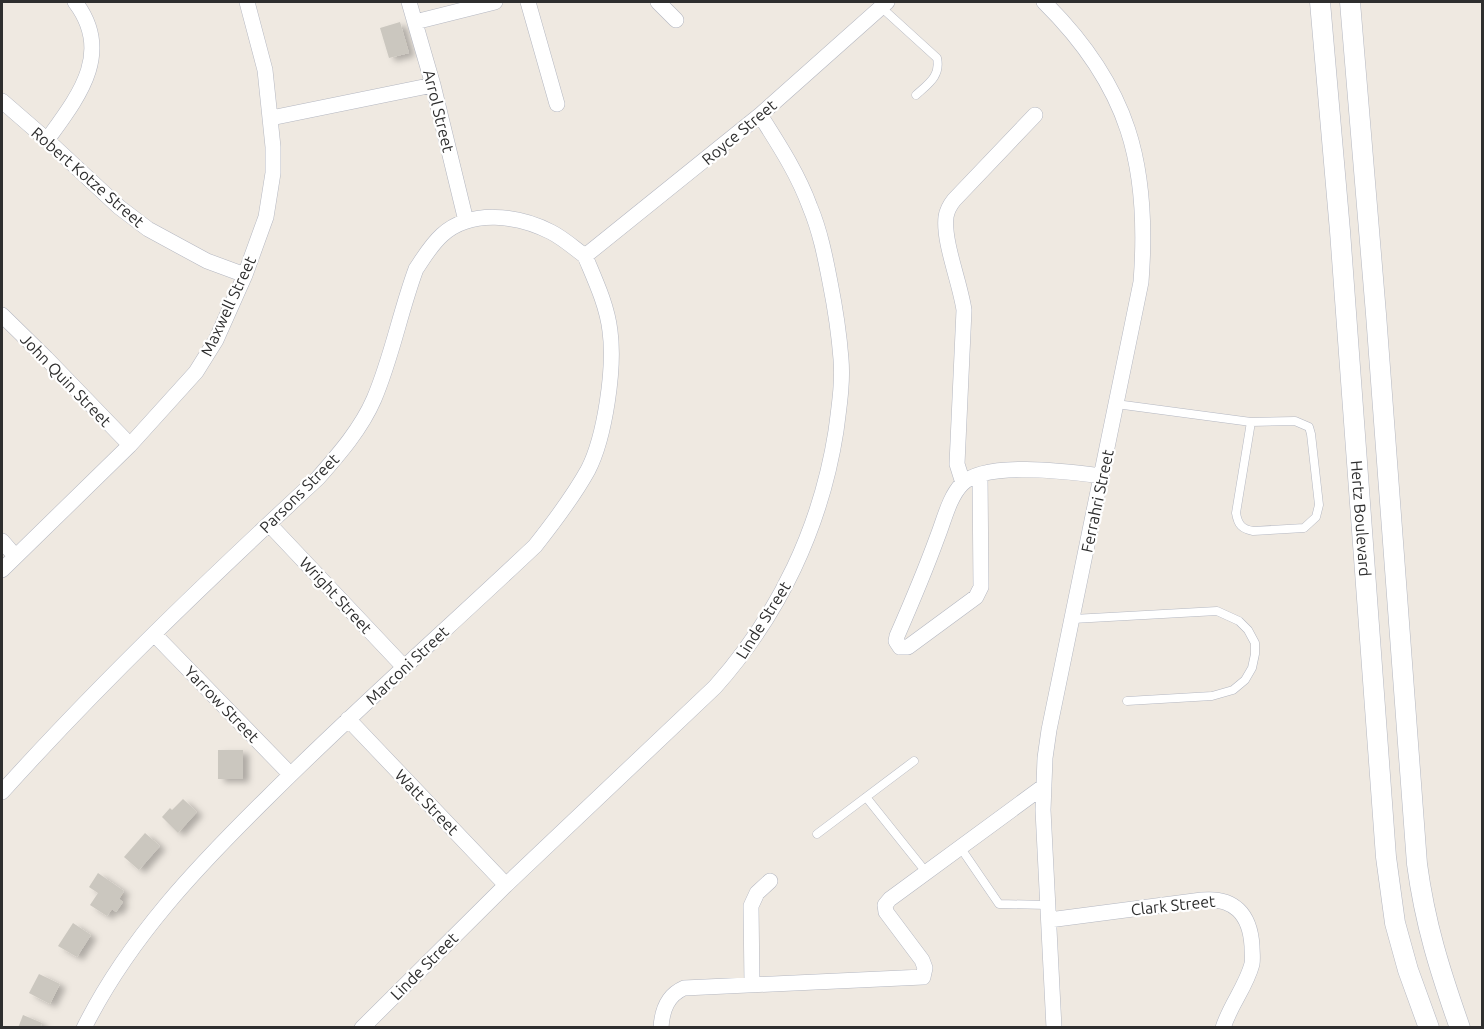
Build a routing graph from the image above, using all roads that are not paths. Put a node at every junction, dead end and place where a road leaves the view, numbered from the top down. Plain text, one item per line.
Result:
1 (75, 2) edge
2 (247, 2) edge
3 (409, 2) edge
4 (495, 2) edge
5 (528, 2) edge
6 (658, 2) edge
7 (1044, 2) edge
8 (1320, 2) edge
9 (1350, 2) edge
10 (885, 5) edge
11 (676, 20) dead end
12 (415, 22) junction
13 (433, 86) junction
14 (916, 95) dead end
15 (2, 101) edge
16 (557, 104) dead end
17 (760, 115) junction
18 (1035, 115) dead end
19 (271, 118) junction
20 (47, 140) junction
21 (466, 220) junction
22 (585, 256) junction
23 (245, 275) junction
24 (2, 315) edge
25 (1116, 404) junction
26 (1383, 411) junction
27 (1353, 413) junction
28 (1251, 422) junction
29 (130, 445) junction
30 (980, 475) junction
31 (1102, 476) junction
32 (963, 483) junction
33 (269, 524) junction
34 (2, 542) edge
35 (15, 556) junction
36 (2, 570) edge
37 (1072, 619) junction
38 (154, 634) junction
39 (404, 667) junction
40 (1127, 701) dead end
41 (348, 719) junction
42 (914, 761) dead end
43 (290, 774) junction
44 (1044, 786) junction
45 (2, 792) edge
46 (866, 797) junction
47 (817, 834) dead end
48 (960, 847) junction
49 (926, 872) junction
50 (770, 881) dead end
51 (507, 885) junction
52 (1048, 912) junction
53 (752, 984) junction
54 (84, 1028) edge
55 (362, 1028) edge
56 (661, 1028) edge
57 (1053, 1028) edge
58 (1223, 1028) edge
59 (1430, 1028) edge
60 (1460, 1028) edge

1 - 20 street
2 - 19 street, Maxwell Street
3 - 12 street, Arrol Street
4 - 12 street
5 - 16 street
6 - 11 street
7 - 25 street, Ferrahri Street
8 - 27 street, Hertz Boulevard
9 - 26 street, Hertz Boulevard
10 - 14 lane
10 - 17 street, Royce Street
12 - 13 street, Arrol Street
13 - 19 street
13 - 21 street, Arrol Street
15 - 20 street, Robert Kotze Street
17 - 22 street, Royce Street
17 - 51 street, Linde Street
18 - 32 street
19 - 23 street, Maxwell Street
20 - 23 street, Robert Kotze Street
21 - 22 street, Parsons Street
21 - 33 street, Parsons Street
22 - 39 street, Marconi Street
23 - 29 street, Maxwell Street
24 - 29 street, John Quin Street
25 - 28 lane
25 - 31 street, Ferrahri Street
26 - 27 street
26 - 60 street, Hertz Boulevard
27 - 59 street, Hertz Boulevard
28 - 28 lane
29 - 35 street, Maxwell Street
30 - 31 street
30 - 32 street
30 - 32 street
31 - 37 street, Ferrahri Street
33 - 38 street, Parsons Street
33 - 39 street, Wright Street
34 - 35 street
35 - 36 street, Maxwell Street
37 - 40 lane
37 - 44 street, Ferrahri Street
38 - 43 street, Yarrow Street
38 - 45 street, Parsons Street
39 - 41 street, Marconi Street
41 - 43 street, Marconi Street
41 - 51 street, Watt Street
42 - 46 lane
43 - 54 street, Marconi Street
44 - 48 street
44 - 52 street, Ferrahri Street
46 - 47 lane
46 - 49 lane
48 - 49 street
48 - 52 lane
49 - 53 street
50 - 53 street
51 - 55 street, Linde Street
52 - 57 street, Ferrahri Street
52 - 58 street, Clark Street
53 - 56 street

